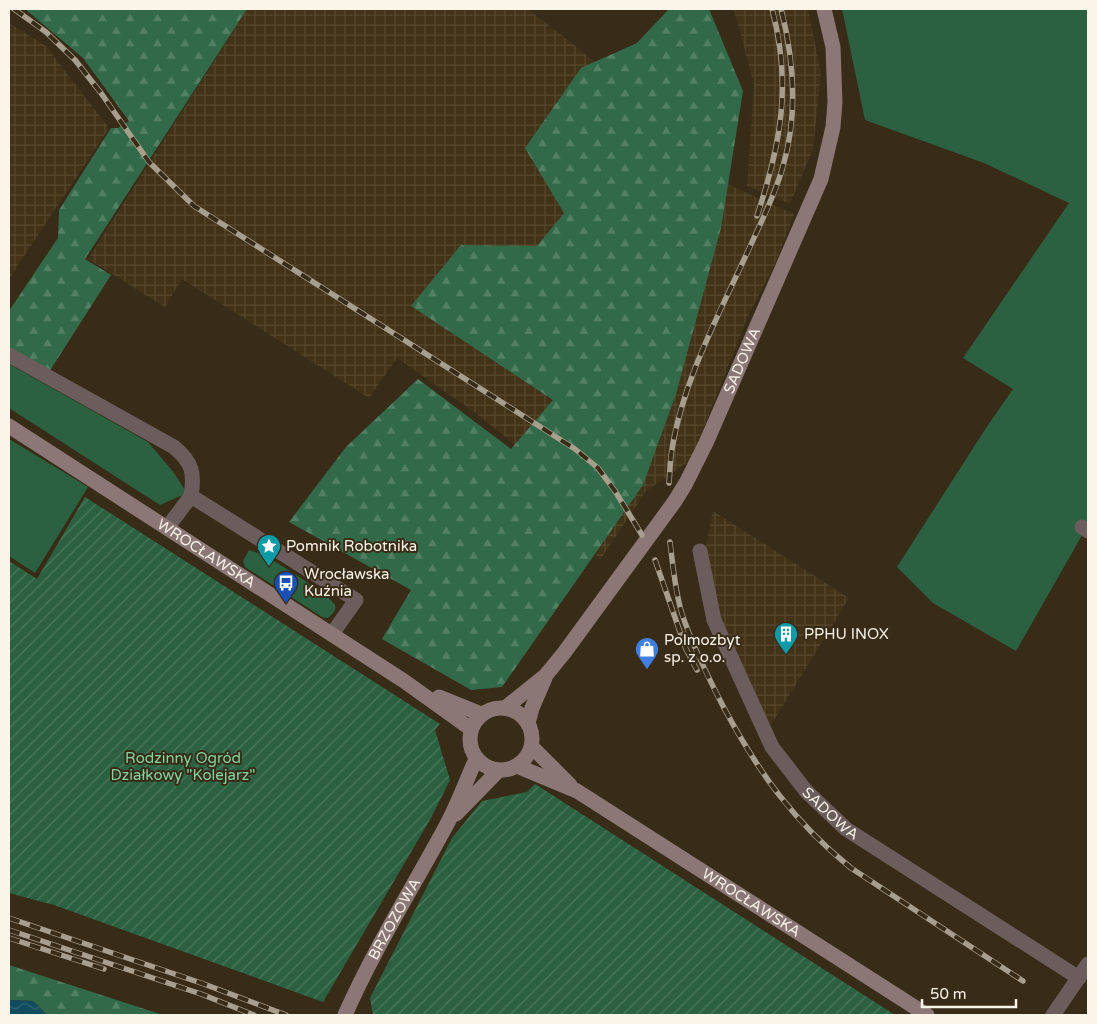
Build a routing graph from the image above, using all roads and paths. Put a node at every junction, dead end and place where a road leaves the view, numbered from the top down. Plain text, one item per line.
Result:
1 (824, 9) edge
2 (9, 355) edge
3 (9, 426) edge
4 (191, 496) junction
5 (167, 528) junction
6 (700, 551) dead end
7 (332, 634) junction
8 (546, 675) junction
9 (404, 681) junction
10 (505, 708) junction
11 (481, 714) junction
12 (528, 723) junction
13 (471, 730) junction
14 (532, 747) junction
15 (476, 759) junction
16 (517, 766) junction
17 (498, 771) junction
18 (577, 791) junction
19 (447, 825) junction
20 (1088, 964) edge
21 (1074, 984) junction
22 (345, 1015) edge
23 (927, 1015) edge
24 (1053, 1015) edge

1 - 8 main road, SADOWA
2 - 4 street
3 - 5 main road, WROCŁAWSKA
4 - 5 street
4 - 7 street
5 - 7 main road, WROCŁAWSKA
6 - 21 street, SADOWA
7 - 9 main road, WROCŁAWSKA
8 - 10 main road, SADOWA
8 - 12 main road, SADOWA
9 - 11 main road, WROCŁAWSKA
9 - 13 main road, WROCŁAWSKA
10 - 11 main road
10 - 12 main road
11 - 13 main road
12 - 14 main road
13 - 15 main road
14 - 16 main road
14 - 18 main road, WROCŁAWSKA
15 - 17 main road
15 - 19 main road, BRZOZOWA
16 - 17 main road
16 - 18 main road, WROCŁAWSKA
17 - 19 main road, BRZOZOWA
18 - 23 main road, WROCŁAWSKA
19 - 22 main road, BRZOZOWA
20 - 21 street
21 - 24 street

